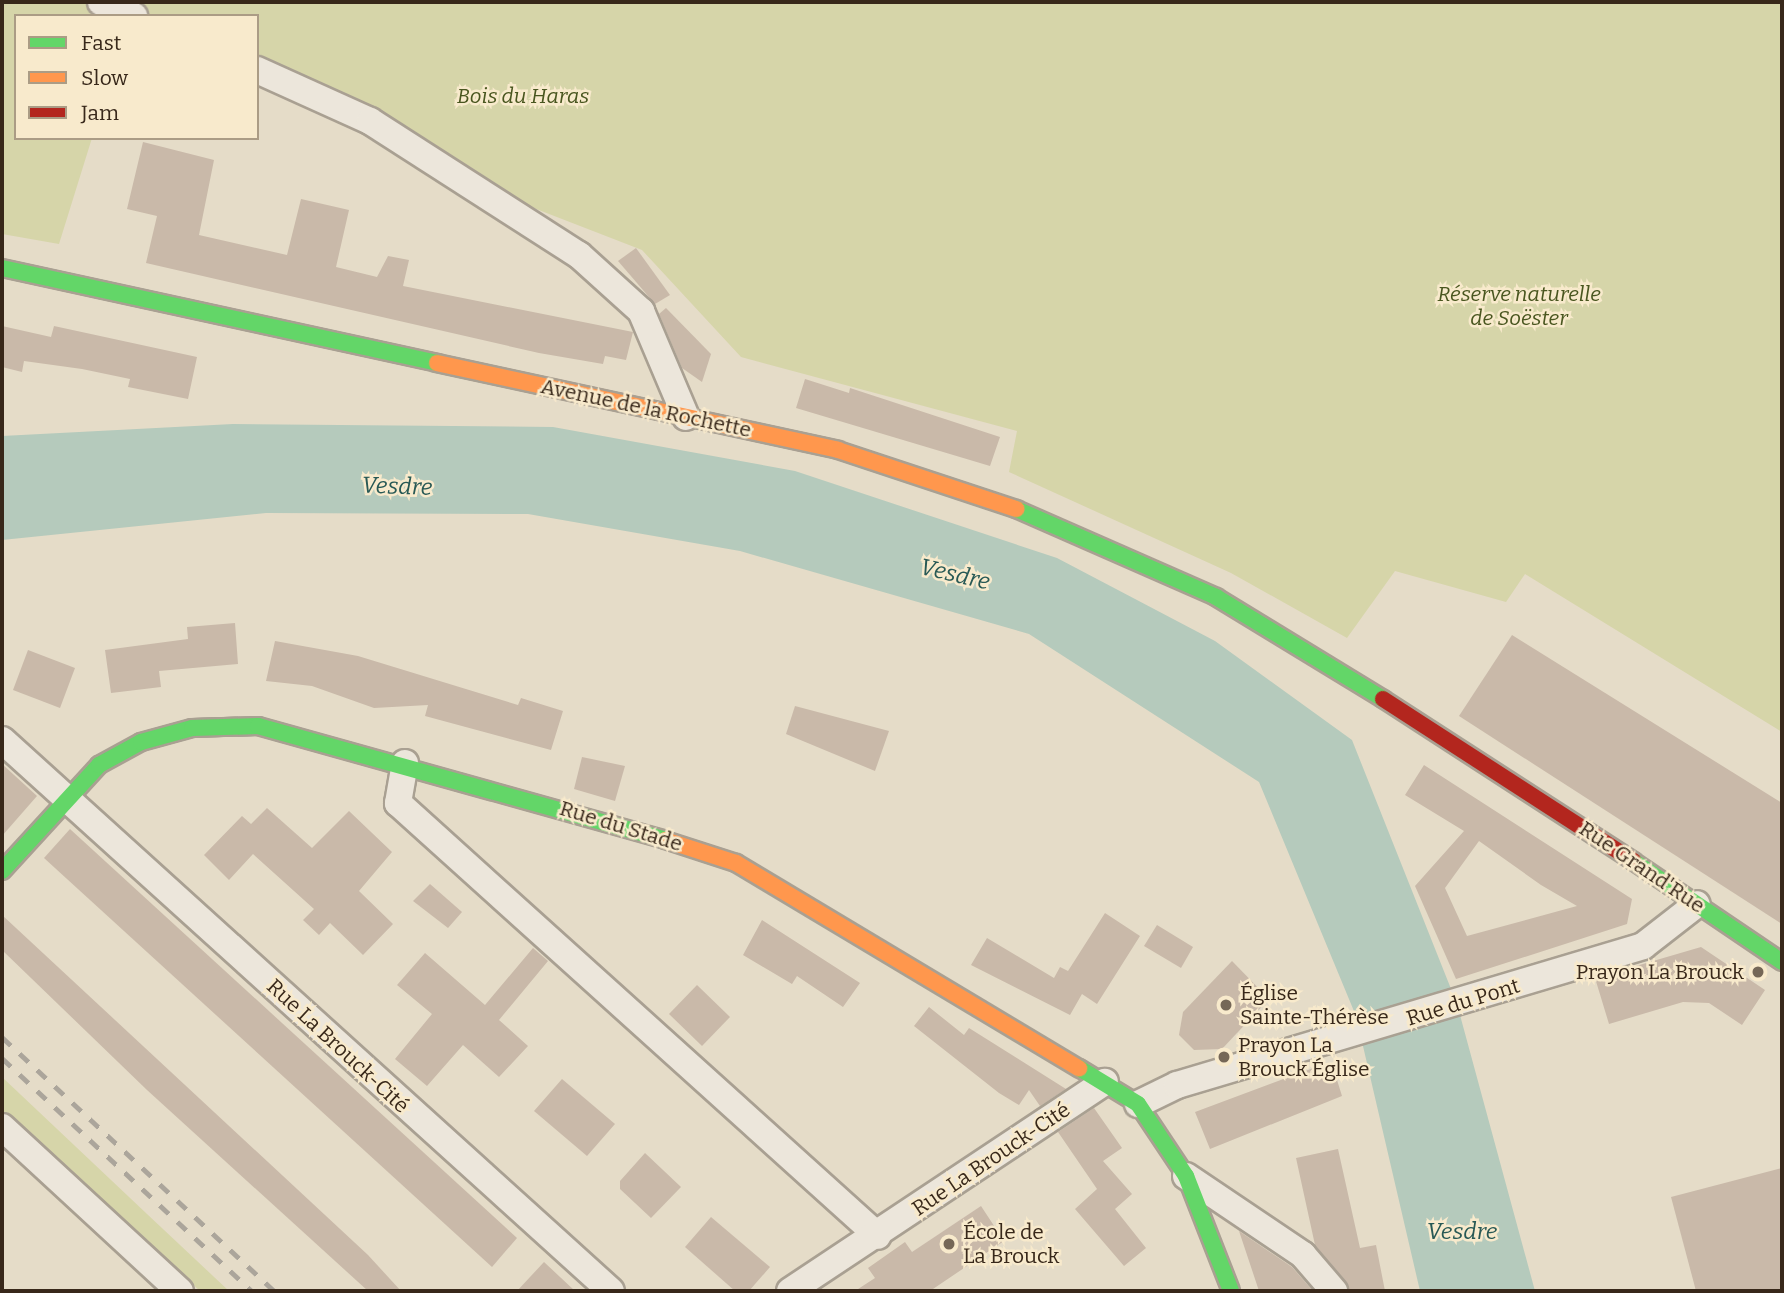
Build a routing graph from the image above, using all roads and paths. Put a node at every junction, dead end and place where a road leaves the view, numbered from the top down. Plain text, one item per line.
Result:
1 (101, 2) edge
2 (129, 14) edge
3 (259, 71) edge
4 (2, 268) edge
5 (686, 417) junction
6 (2, 740) edge
7 (405, 763) junction
8 (1502, 772) joint
9 (67, 800) junction
10 (2, 871) edge
11 (1697, 904) junction
12 (1782, 962) edge
13 (1105, 1082) junction
14 (1138, 1104) junction
15 (2, 1127) edge
16 (1186, 1176) junction
17 (878, 1236) junction
18 (180, 1291) edge
19 (611, 1291) edge
20 (790, 1291) edge
21 (1231, 1291) edge
22 (1334, 1291) edge

1 - 2 street
3 - 5 street
4 - 5 main road, Avenue de la Rochette
5 - 8 main road, Avenue de la Rochette
6 - 9 street, Rue La Brouck-Cité
7 - 9 main road, Rue du Stade
7 - 13 main road, Rue du Stade
7 - 17 street
8 - 11 main road, Rue Grand'Rue
9 - 10 main road
9 - 19 street, Rue La Brouck-Cité
11 - 12 main road, Rue Grand'Rue
11 - 14 street, Rue du Pont
13 - 14 main road, Rue du Stade
13 - 17 street, Rue La Brouck-Cité
14 - 16 main road
15 - 18 street
16 - 21 main road
16 - 22 street
17 - 20 street, Rue La Brouck-Cité

